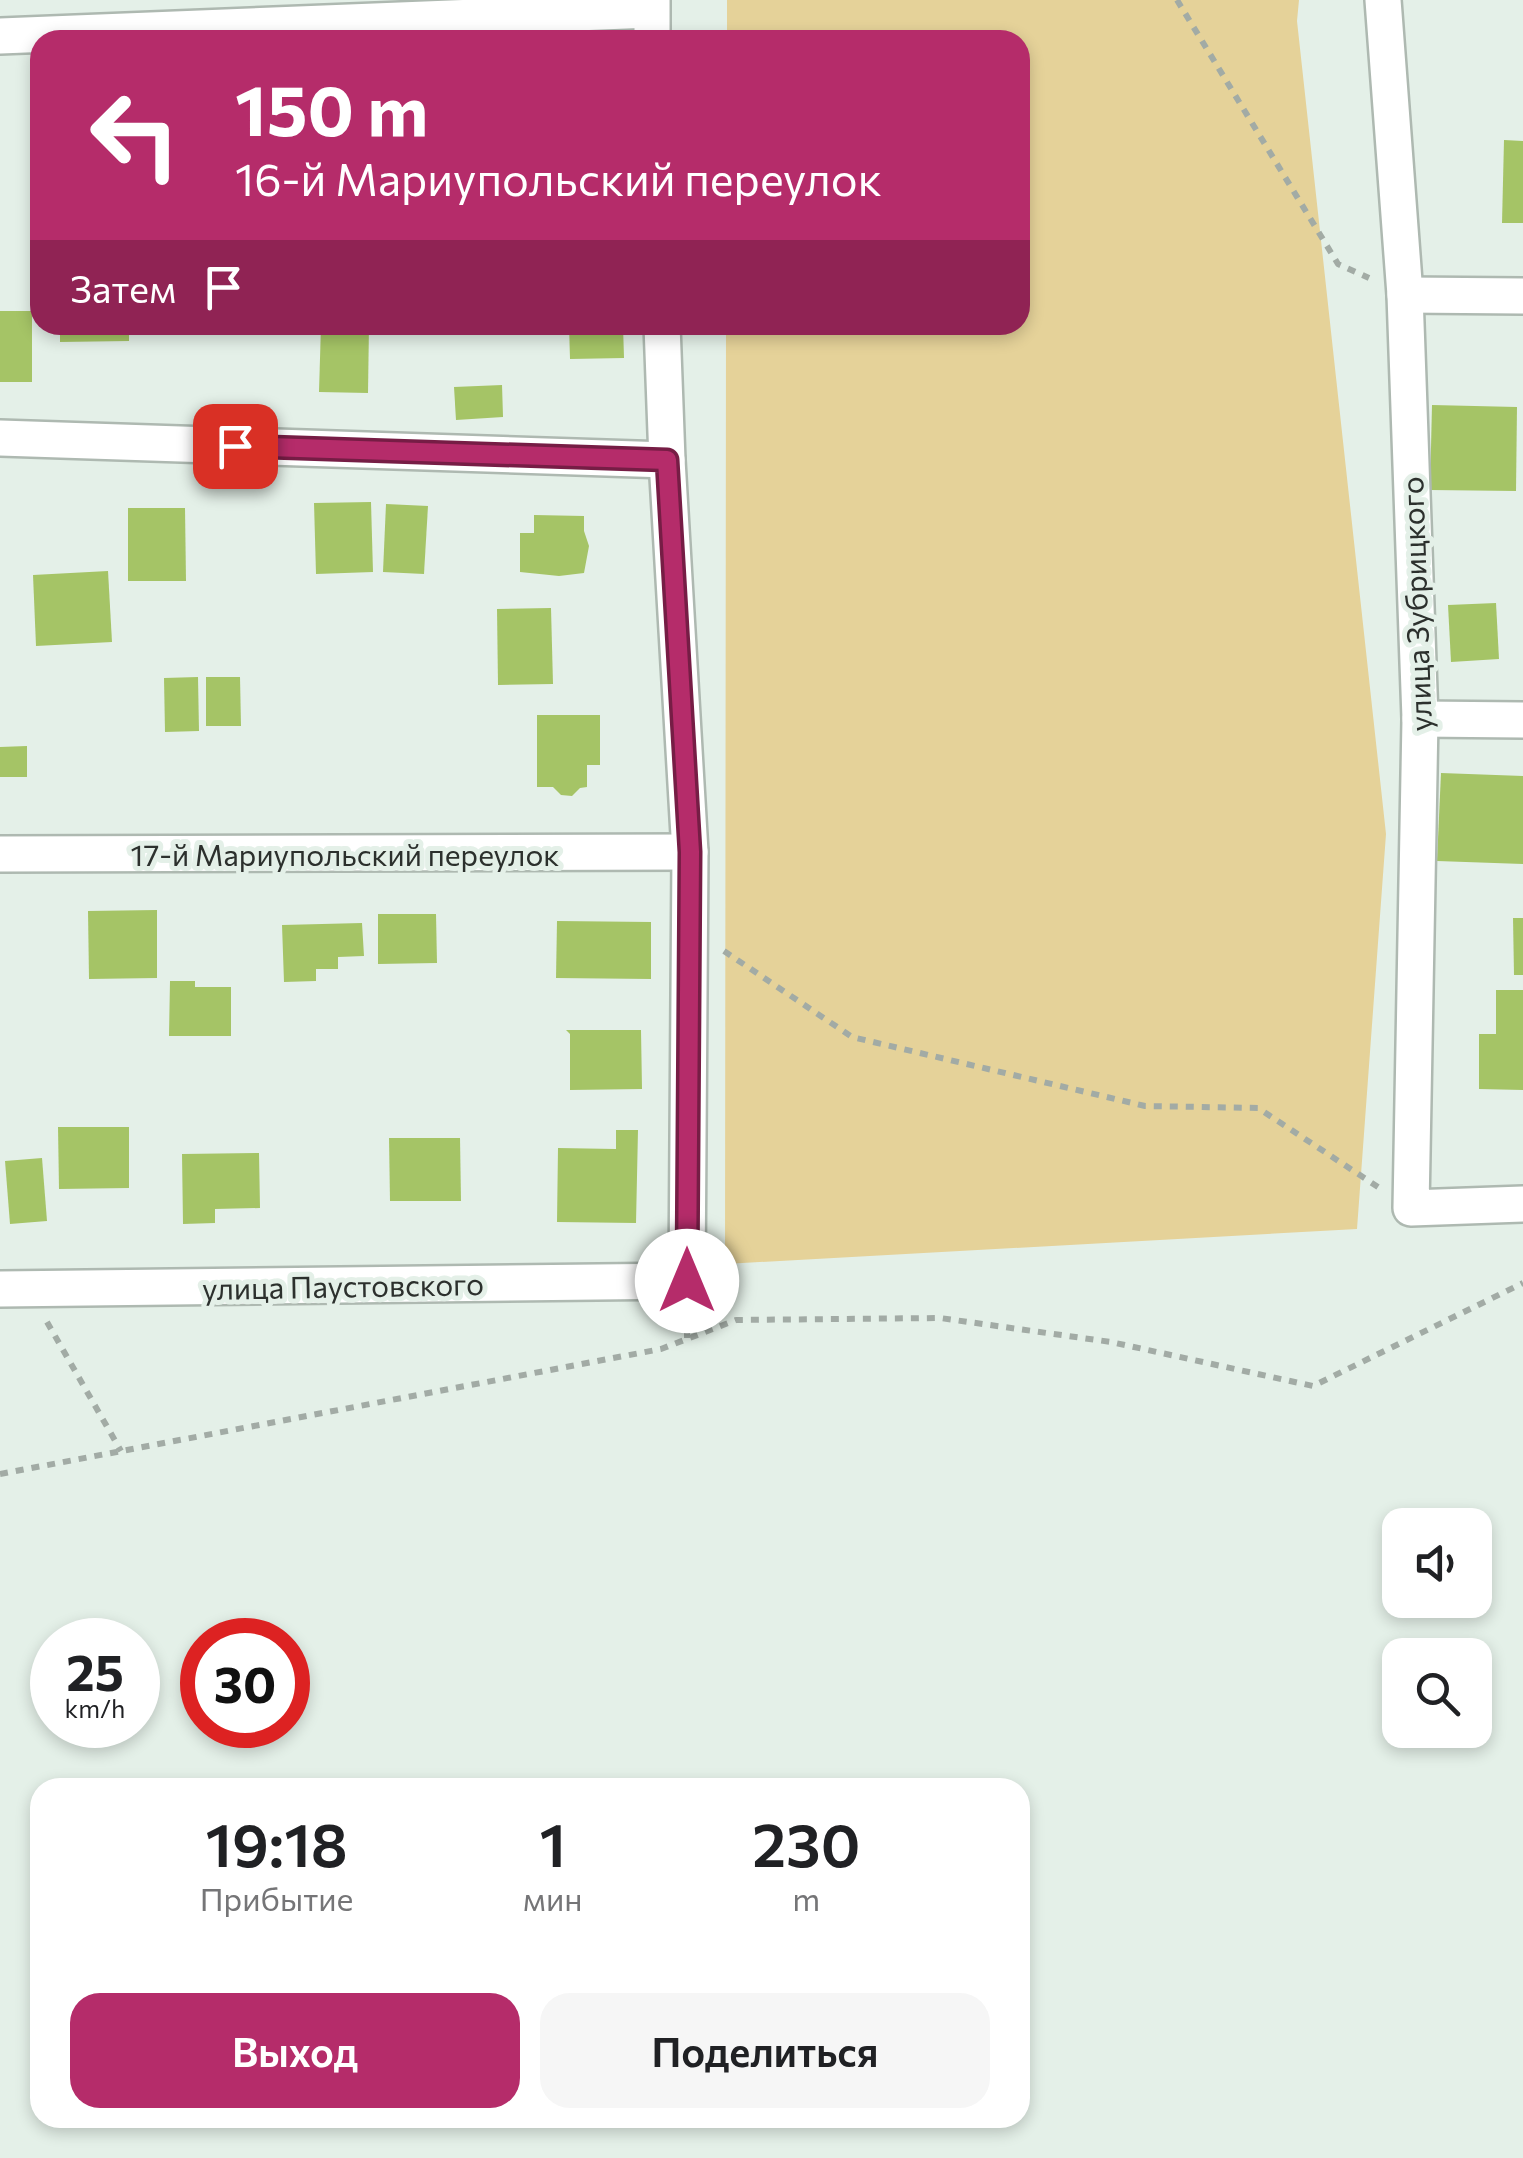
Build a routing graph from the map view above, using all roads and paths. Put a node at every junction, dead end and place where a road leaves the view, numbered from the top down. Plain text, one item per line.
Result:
1 (1177, 0) edge
2 (1384, 0) edge
3 (652, 17) edge
4 (206, 30) edge
5 (30, 35) edge
6 (0, 36) edge
7 (1405, 295) junction
8 (1523, 296) edge
9 (662, 335) edge
10 (0, 438) edge
11 (667, 460) junction
12 (1420, 719) junction
13 (1523, 720) edge
14 (690, 852) junction
15 (0, 854) edge
16 (690, 928) junction
17 (1523, 1204) edge
18 (1411, 1208) junction
19 (1523, 1282) edge
20 (14, 1289) edge
21 (120, 1452) junction
22 (0, 1474) edge

1 - 7 path
2 - 7 street, улица Зубрицкого
3 - 4 street
5 - 6 street
7 - 8 street
7 - 12 street, улица Зубрицкого
9 - 11 street
10 - 11 street
11 - 14 street
12 - 13 street
12 - 18 street, улица Зубрицкого
14 - 15 street, 17-й Мариупольский переулок
14 - 16 street
16 - 18 path
16 - 20 street, улица Паустовского
17 - 18 street
19 - 21 path
20 - 21 path
21 - 22 path

